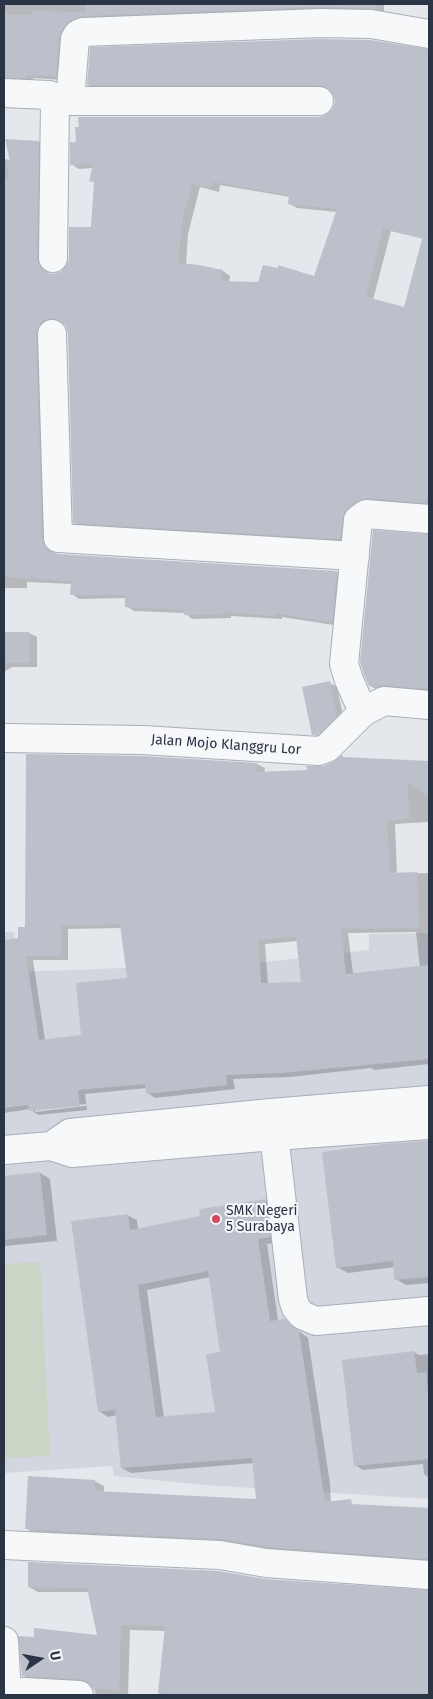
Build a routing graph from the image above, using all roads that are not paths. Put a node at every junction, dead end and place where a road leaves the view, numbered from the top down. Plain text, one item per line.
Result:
1 (429, 34) edge
2 (4, 93) edge
3 (63, 101) junction
4 (319, 101) dead end
5 (52, 258) dead end
6 (52, 334) dead end
7 (429, 519) edge
8 (355, 556) junction
9 (429, 705) edge
10 (363, 712) junction
11 (4, 738) edge
12 (429, 1100) edge
13 (272, 1124) junction
14 (429, 1125) edge
15 (4, 1150) edge
16 (429, 1311) edge
17 (4, 1545) edge
18 (429, 1575) edge
19 (4, 1641) edge
20 (7, 1693) edge
21 (79, 1695) edge

1 - 3 street
2 - 3 street
3 - 4 street
3 - 5 street
6 - 8 street
7 - 8 street
8 - 10 street
9 - 10 street, Jalan Mojo Klanggru Lor
10 - 11 street, Jalan Mojo Klanggru Lor
12 - 13 street
13 - 14 street
13 - 15 street
13 - 16 street
17 - 18 street
19 - 20 street
20 - 21 street

